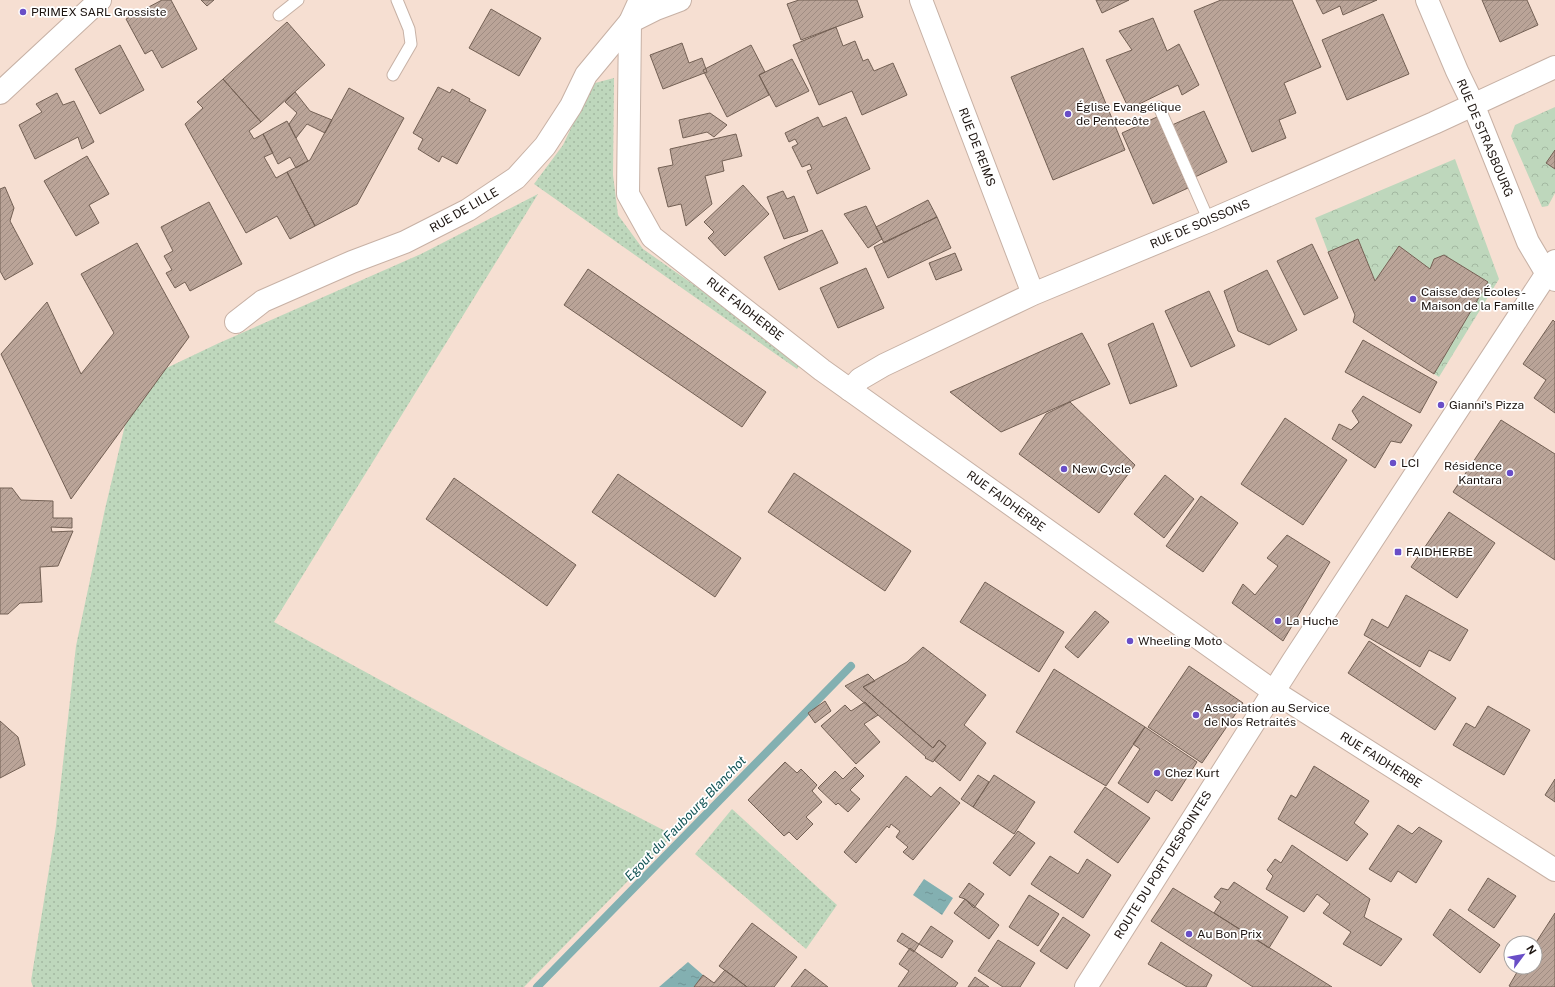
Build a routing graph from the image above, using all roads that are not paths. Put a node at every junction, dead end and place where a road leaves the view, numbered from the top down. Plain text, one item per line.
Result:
1 (100, 0) edge
2 (298, 0) edge
3 (397, 0) edge
4 (640, 0) edge
5 (680, 0) edge
6 (921, 0) edge
7 (1427, 0) edge
8 (279, 16) dead end
9 (630, 22) junction
10 (1555, 67) edge
11 (393, 75) dead end
12 (0, 93) edge
13 (1473, 104) junction
14 (1159, 108) dead end
15 (1209, 221) junction
16 (1552, 272) edge
17 (1033, 294) junction
18 (236, 322) dead end
19 (850, 390) junction
20 (1273, 691) junction
21 (1555, 870) edge
22 (1086, 987) edge

1 - 12 street
2 - 8 lane
3 - 11 lane
4 - 9 street
5 - 9 street
6 - 17 street, RUE DE REIMS
7 - 13 street, RUE DE STRASBOURG
9 - 18 street, RUE DE LILLE
9 - 19 street, RUE FAIDHERBE
10 - 13 street, RUE DE SOISSONS
13 - 15 street, RUE DE SOISSONS
13 - 16 street, RUE DE STRASBOURG
14 - 15 lane
15 - 17 street, RUE DE SOISSONS
16 - 20 street, ROUTE DU PORT DESPOINTES
17 - 19 street, RUE DE SOISSONS
19 - 20 street, RUE FAIDHERBE
20 - 21 street, RUE FAIDHERBE
20 - 22 street, ROUTE DU PORT DESPOINTES

